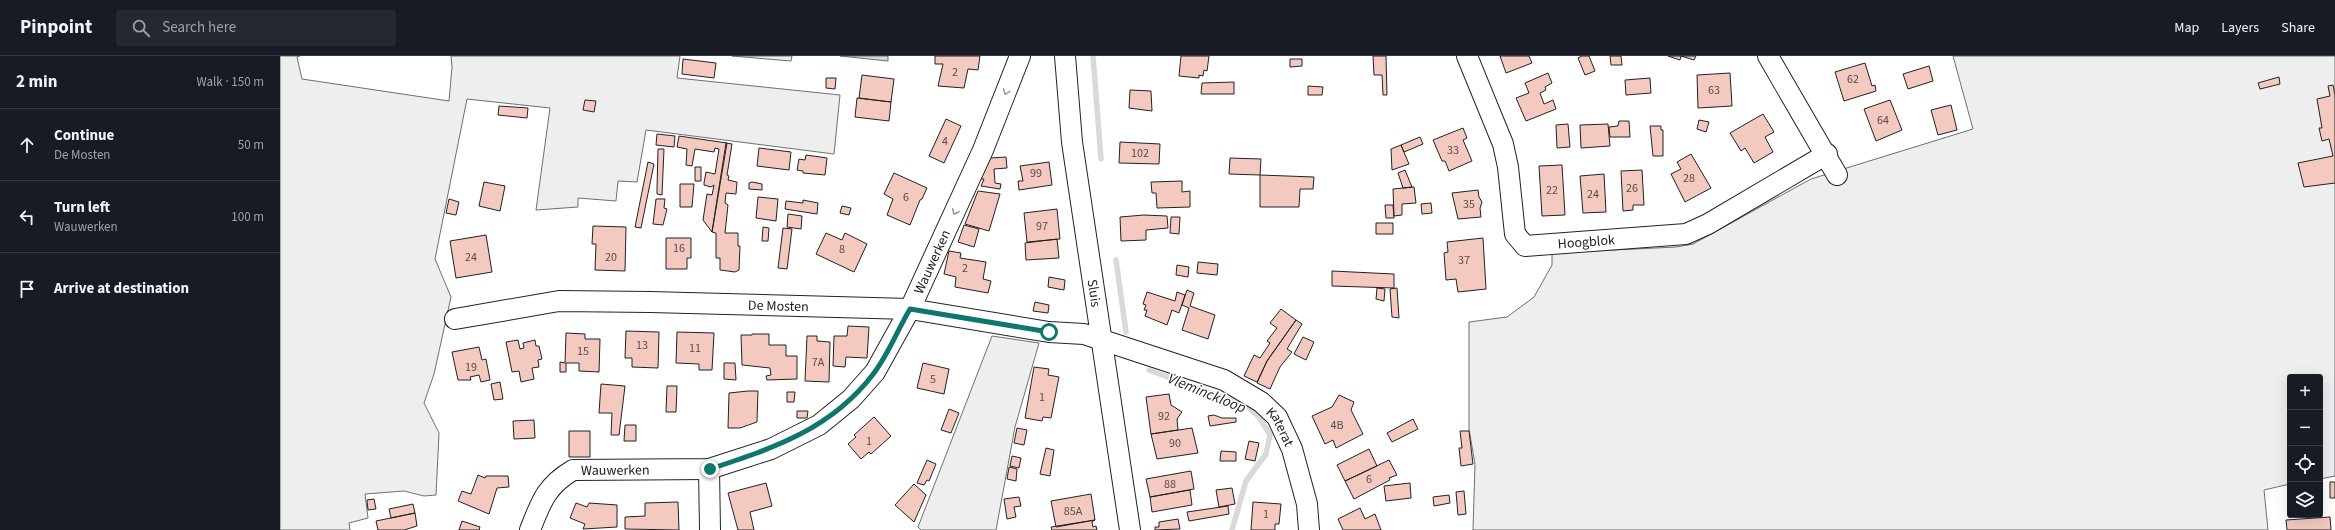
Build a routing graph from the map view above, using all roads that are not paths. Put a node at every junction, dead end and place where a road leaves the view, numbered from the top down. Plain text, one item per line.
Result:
1 (1020, 56) edge
2 (1065, 56) edge
3 (1467, 56) edge
4 (1768, 56) edge
5 (1827, 154) junction
6 (1837, 175) dead end
7 (910, 309) junction
8 (455, 319) dead end
9 (1101, 340) junction
10 (710, 469) junction
11 (530, 530) edge
12 (710, 530) edge
13 (1130, 530) edge
14 (1309, 530) edge

1 -> 7 street, Wauwerken
2 - 9 street, Sluis
3 - 5 street, Hoogblok
4 - 5 street
5 - 6 street
7 - 8 street, De Mosten
7 - 9 street, De Mosten
7 - 10 street, Wauwerken
9 - 13 street, Sluis
9 - 14 street, Katerat
10 - 11 street, Wauwerken
10 - 12 street

